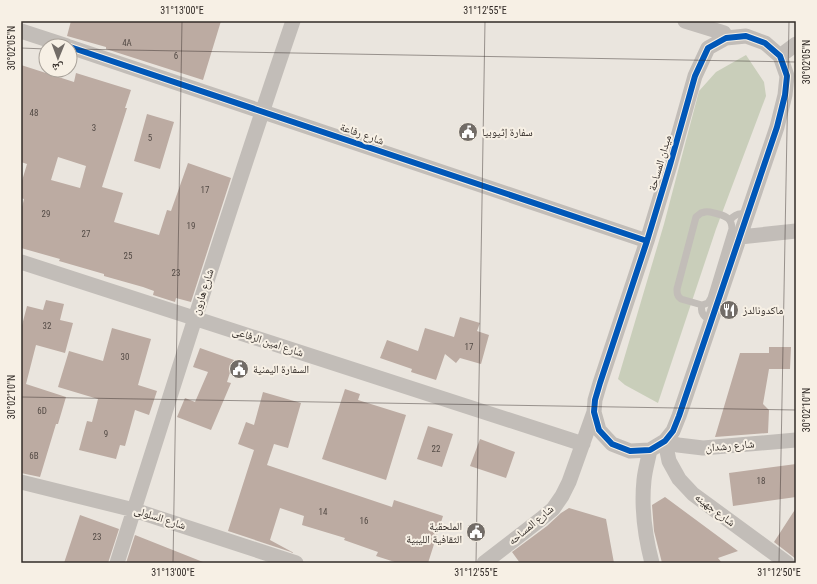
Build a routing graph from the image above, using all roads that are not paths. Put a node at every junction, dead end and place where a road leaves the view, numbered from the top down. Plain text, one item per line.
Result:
1 (293, 21) edge
2 (685, 21) edge
3 (727, 27) edge
4 (21, 31) edge
5 (42, 38) edge
6 (796, 44) edge
7 (708, 48) junction
8 (78, 50) edge
9 (780, 56) junction
10 (262, 111) junction
11 (747, 215) junction
12 (730, 220) junction
13 (796, 231) edge
14 (740, 237) junction
15 (647, 241) junction
16 (21, 262) edge
17 (702, 305) junction
18 (195, 318) junction
19 (712, 320) junction
20 (594, 412) junction
21 (796, 440) edge
22 (665, 441) junction
23 (583, 444) junction
24 (650, 450) junction
25 (21, 482) edge
26 (134, 510) junction
27 (117, 563) edge
28 (296, 563) edge
29 (484, 563) edge
30 (652, 563) edge
31 (787, 563) edge

1 - 10 street, شارع هارون
2 - 3 street
3 - 7 street
4 - 5 street
6 - 9 street
7 - 9 street, ميدان المساحة
7 - 15 street, ميدان المساحة
8 - 10 street, شارع رفاعة
9 - 11 street, ميدان المساحة
10 - 15 street, شارع رفاعة
10 - 18 street, شارع هارون
11 - 12 lane
11 - 14 street, ميدان المساحة
12 - 17 lane
12 - 17 lane
13 - 14 street
14 - 19 street, ميدان المساحة
15 - 20 street, ميدان المساحة
16 - 18 street, شارع امين الرفاعى
17 - 19 lane
18 - 23 street, شارع امين الرفاعى
18 - 26 street, شارع هارون
19 - 22 street, ميدان المساحة
20 - 23 street, شارع المساحه
20 - 24 street, ميدان المساحة
21 - 22 street, شارع رشدان
22 - 24 street, ميدان المساحة
22 - 31 street, شارع جهينه
23 - 29 street, شارع المساحه
24 - 30 street
25 - 26 street, شارع السلولى
26 - 27 street, شارع هارون
26 - 28 street, شارع السلولى

